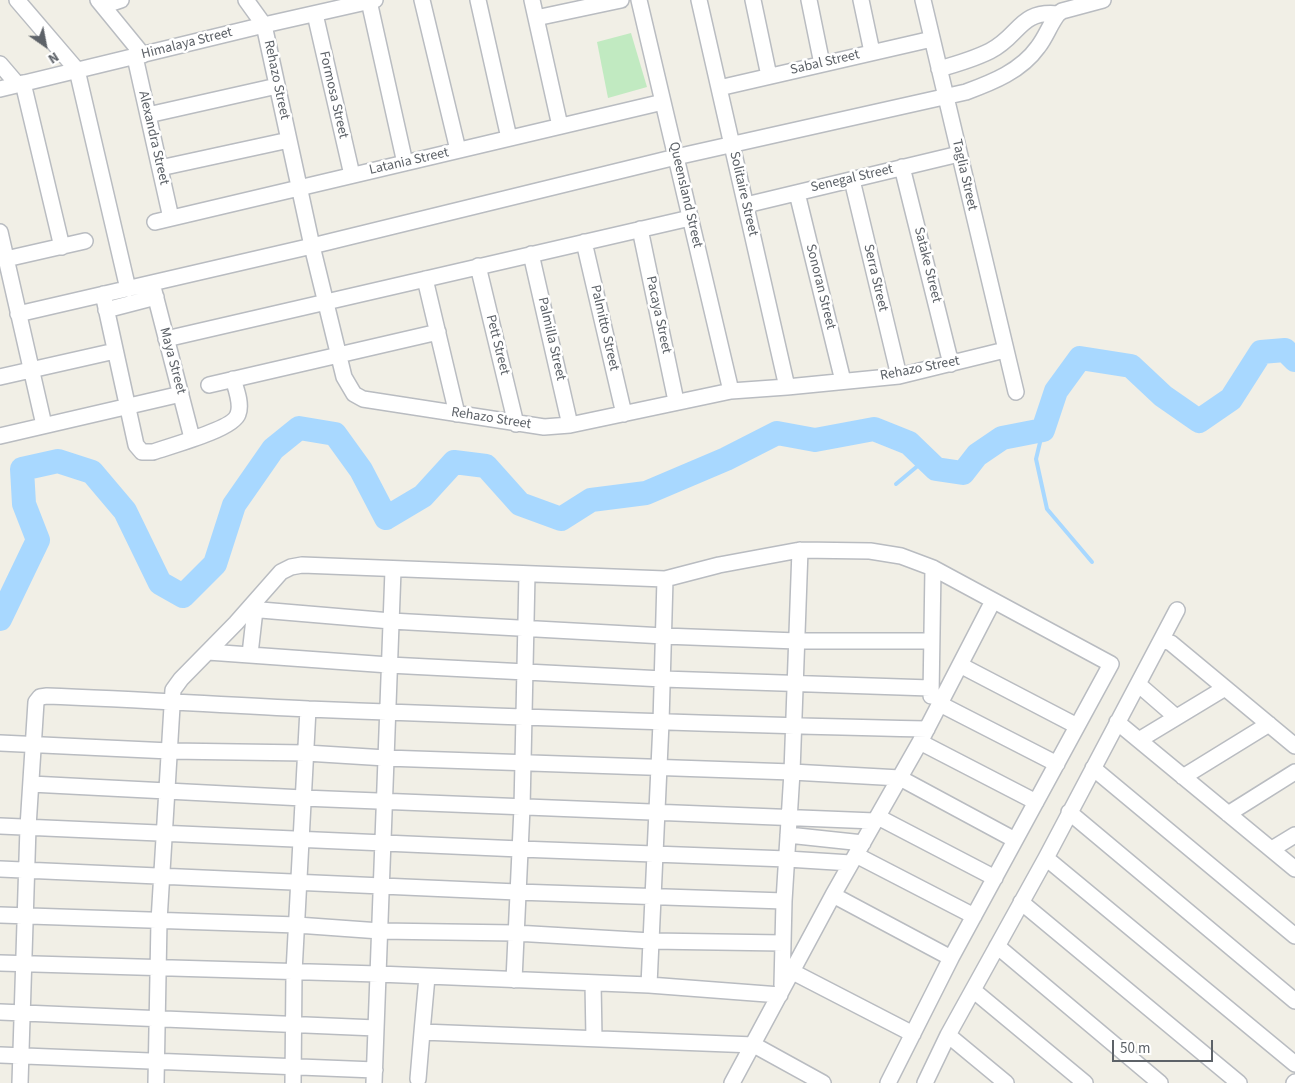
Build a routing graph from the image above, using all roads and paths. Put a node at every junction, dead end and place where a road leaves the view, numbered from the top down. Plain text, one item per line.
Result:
1 (16, 0) edge
2 (121, 0) edge
3 (246, 0) edge
4 (422, 0) edge
5 (478, 0) edge
6 (532, 0) edge
7 (621, 0) edge
8 (639, 0) edge
9 (699, 0) edge
10 (753, 0) edge
11 (809, 0) edge
12 (861, 0) edge
13 (923, 0) edge
14 (1103, 0) edge
15 (372, 1) edge
16 (100, 3) edge
17 (315, 14) junction
18 (1058, 14) junction
19 (536, 18) junction
20 (264, 25) junction
21 (932, 39) junction
22 (872, 52) junction
23 (139, 56) junction
24 (0, 64) edge
25 (822, 64) junction
26 (939, 68) junction
27 (77, 70) junction
28 (769, 76) junction
29 (21, 84) junction
30 (277, 86) junction
31 (719, 88) junction
32 (0, 89) edge
33 (946, 97) junction
34 (663, 102) junction
35 (148, 115) junction
36 (560, 126) junction
37 (509, 138) junction
38 (289, 140) junction
39 (732, 145) junction
40 (458, 150) junction
41 (959, 154) junction
42 (676, 158) junction
43 (405, 162) junction
44 (160, 168) junction
45 (902, 168) junction
46 (352, 175) junction
47 (852, 180) junction
48 (300, 188) junction
49 (797, 193) junction
50 (746, 205) junction
51 (171, 218) junction
52 (690, 218) junction
53 (155, 222) dead end
54 (640, 229) junction
55 (0, 232) edge
56 (85, 242) dead end
57 (584, 242) junction
58 (312, 246) junction
59 (62, 247) junction
60 (531, 254) junction
61 (6, 259) junction
62 (478, 266) junction
63 (425, 279) junction
64 (128, 288) junction
65 (154, 290) junction
66 (103, 294) junction
67 (325, 301) junction
68 (106, 310) junction
69 (18, 314) junction
70 (438, 332) junction
71 (166, 339) junction
72 (1005, 350) junction
73 (115, 351) junction
74 (338, 355) junction
75 (951, 364) junction
76 (31, 370) junction
77 (899, 376) junction
78 (0, 377) edge
79 (233, 379) junction
80 (843, 381) junction
81 (210, 385) dead end
82 (788, 387) junction
83 (731, 391) junction
84 (1016, 392) dead end
85 (181, 394) junction
86 (676, 401) junction
87 (127, 406) junction
88 (457, 414) junction
89 (624, 414) junction
90 (516, 424) junction
91 (44, 425) junction
92 (570, 425) junction
93 (0, 436) edge
94 (192, 438) junction
95 (800, 550) junction
96 (933, 568) junction
97 (393, 570) junction
98 (527, 574) junction
99 (666, 579) junction
100 (993, 601) junction
101 (252, 609) junction
102 (1177, 610) dead end
103 (391, 621) junction
104 (526, 628) junction
105 (664, 636) junction
106 (797, 640) junction
107 (1162, 640) junction
108 (930, 641) junction
109 (208, 652) junction
110 (250, 654) junction
111 (389, 665) junction
112 (960, 665) junction
113 (526, 672) junction
114 (663, 679) junction
115 (795, 683) junction
116 (1138, 684) junction
117 (930, 688) junction
118 (1225, 688) junction
119 (172, 701) junction
120 (940, 704) junction
121 (308, 709) junction
122 (388, 711) junction
123 (523, 717) junction
124 (1176, 717) junction
125 (1117, 722) junction
126 (661, 723) junction
127 (1269, 724) junction
128 (1077, 726) junction
129 (793, 727) junction
130 (927, 730) junction
131 (1139, 740) junction
132 (0, 743) edge
133 (33, 744) junction
134 (1295, 746) edge
135 (170, 751) junction
136 (306, 753) junction
137 (386, 758) junction
138 (523, 763) junction
139 (1057, 764) junction
140 (659, 768) junction
141 (1093, 768) junction
142 (792, 772) junction
143 (1295, 772) edge
144 (1184, 777) junction
145 (900, 778) junction
146 (30, 784) junction
147 (167, 792) junction
148 (303, 798) junction
149 (385, 801) junction
150 (1036, 802) junction
151 (522, 808) junction
152 (657, 812) junction
153 (1070, 812) junction
154 (1228, 814) junction
155 (789, 817) junction
156 (876, 819) junction
157 (0, 826) edge
158 (28, 828) junction
159 (165, 833) junction
160 (788, 835) junction
161 (1295, 835) edge
162 (301, 839) junction
163 (1015, 840) junction
164 (383, 843) junction
165 (520, 849) junction
166 (1272, 849) junction
167 (655, 853) junction
168 (857, 854) junction
169 (1046, 858) junction
170 (787, 859) junction
171 (0, 869) edge
172 (1295, 869) edge
173 (26, 870) junction
174 (162, 877) junction
175 (995, 878) junction
176 (299, 882) junction
177 (382, 886) junction
178 (517, 892) junction
179 (832, 895) junction
180 (653, 897) junction
181 (784, 901) junction
182 (1021, 902) junction
183 (0, 915) edge
184 (25, 916) junction
185 (974, 916) junction
186 (159, 921) junction
187 (296, 925) junction
188 (380, 931) junction
189 (515, 933) junction
190 (1295, 936) edge
191 (651, 941) junction
192 (783, 943) junction
193 (997, 946) junction
194 (951, 958) junction
195 (0, 963) edge
196 (24, 964) junction
197 (159, 967) junction
198 (791, 971) junction
199 (294, 972) junction
200 (378, 974) junction
201 (427, 977) junction
202 (514, 980) junction
203 (594, 983) junction
204 (649, 985) junction
205 (973, 990) junction
206 (781, 993) junction
207 (1295, 1001) edge
208 (0, 1012) edge
209 (23, 1013) junction
210 (157, 1019) junction
211 (293, 1026) junction
212 (376, 1028) junction
213 (422, 1032) junction
214 (913, 1034) junction
215 (948, 1036) junction
216 (594, 1038) junction
217 (754, 1045) junction
218 (0, 1055) edge
219 (21, 1056) junction
220 (157, 1060) junction
221 (1295, 1064) edge
222 (293, 1068) junction
223 (374, 1076) edge
224 (418, 1079) dead end
225 (926, 1082) edge
226 (20, 1083) edge
227 (156, 1083) edge
228 (293, 1083) edge
229 (732, 1083) edge
230 (823, 1083) edge
231 (888, 1083) edge
232 (1006, 1083) edge
233 (1085, 1083) edge
234 (1160, 1083) edge
235 (1239, 1083) edge

1 - 27 street
2 - 16 street
3 - 20 street
4 - 40 street
5 - 37 street
6 - 19 street
7 - 19 street
8 - 34 street, Queensland Street
9 - 31 street, Solitaire Street
10 - 28 street
11 - 25 street
12 - 22 street
13 - 21 street, Taglia Street
14 - 18 street
15 - 17 street, Himalaya Street
15 - 43 street
16 - 23 street, Alexandra Street
17 - 20 street, Himalaya Street
17 - 46 street, Formosa Street
18 - 26 street
18 - 33 street
19 - 36 street
20 - 23 street, Himalaya Street
20 - 30 street, Rehazo Street
21 - 22 street, Sabal Street
21 - 26 street, Taglia Street
22 - 25 street, Sabal Street
23 - 27 street, Himalaya Street
23 - 35 street, Alexandra Street
24 - 29 street
25 - 28 street, Sabal Street
26 - 33 street, Taglia Street
27 - 29 street, Himalaya Street
27 - 64 street
28 - 31 street, Sabal Street
29 - 32 street, Himalaya Street
29 - 59 street
30 - 35 street
30 - 38 street, Rehazo Street
31 - 39 street, Solitaire Street
33 - 39 street
33 - 41 street, Taglia Street
34 - 36 street, Latania Street
34 - 42 street, Queensland Street
35 - 44 street, Alexandra Street
36 - 37 street, Latania Street
37 - 40 street, Latania Street
38 - 44 street
38 - 48 street, Rehazo Street
39 - 42 street
39 - 50 street, Solitaire Street
40 - 43 street, Latania Street
41 - 45 street, Senegal Street
41 - 72 street, Taglia Street
42 - 52 street, Queensland Street
42 - 58 street
43 - 46 street, Latania Street
44 - 51 street, Alexandra Street
45 - 47 street, Senegal Street
45 - 75 street, Satake Street
46 - 48 street, Latania Street
47 - 49 street, Senegal Street
47 - 77 street, Serra Street
48 - 51 street, Latania Street
48 - 58 street, Rehazo Street
49 - 50 street, Senegal Street
49 - 80 street, Sonoran Street
50 - 82 street, Solitaire Street
51 - 53 street, Latania Street
52 - 54 street
52 - 83 street, Queensland Street
54 - 57 street
54 - 86 street, Pacaya Street
55 - 61 street
56 - 59 street
57 - 60 street
57 - 89 street, Palmitto Street
58 - 65 street
58 - 67 street, Rehazo Street
59 - 61 street
60 - 62 street
60 - 92 street, Palmilla Street
61 - 69 street
62 - 63 street
62 - 90 street, Pett Street
63 - 67 street
63 - 70 street
64 - 65 street
64 - 66 street
65 - 68 street
65 - 71 street, Maya Street
66 - 68 street
66 - 69 street
67 - 71 street
67 - 74 street, Rehazo Street
68 - 73 street
69 - 76 street
70 - 74 street
70 - 88 street
71 - 85 street, Maya Street
72 - 75 street, Rehazo Street
72 - 84 street, Taglia Street
73 - 76 street
73 - 87 street
74 - 79 street
74 - 88 street, Rehazo Street
75 - 77 street, Rehazo Street
76 - 78 street
76 - 91 street
77 - 80 street, Rehazo Street
79 - 81 street
79 - 94 street
80 - 82 street, Rehazo Street
82 - 83 street, Rehazo Street
83 - 86 street, Rehazo Street
85 - 87 street
85 - 94 street, Maya Street
86 - 89 street, Rehazo Street
87 - 91 street
87 - 94 street
88 - 90 street, Rehazo Street
89 - 92 street, Rehazo Street
90 - 92 street, Rehazo Street
91 - 93 street
95 - 96 street
95 - 99 street
95 - 106 street
96 - 100 street
96 - 108 street
97 - 98 street
97 - 101 street
97 - 103 street
98 - 99 street
98 - 104 street
99 - 105 street
100 - 112 street
100 - 128 street
101 - 103 street
101 - 109 street
101 - 110 street
102 - 107 street
103 - 104 street
103 - 111 street
104 - 105 street
104 - 113 street
105 - 106 street
105 - 114 street
106 - 108 street
106 - 115 street
107 - 116 street
107 - 118 street
108 - 117 street
109 - 110 street
109 - 119 street
110 - 111 street
111 - 113 street
111 - 122 street
112 - 120 street
112 - 128 street
113 - 114 street
113 - 123 street
114 - 115 street
114 - 126 street
115 - 117 street
115 - 129 street
116 - 124 street
116 - 125 street
117 - 130 street
118 - 124 street
118 - 127 street
119 - 121 street
119 - 133 street
119 - 135 street
120 - 130 street
120 - 139 street
121 - 122 street
121 - 136 street
122 - 123 street
122 - 137 street
123 - 126 street
123 - 138 street
124 - 131 street
125 - 131 street
125 - 141 street
126 - 129 street
126 - 140 street
127 - 134 street
127 - 144 street
128 - 139 street
129 - 130 street
129 - 142 street
130 - 145 street
130 - 150 street
131 - 144 street
132 - 133 street
133 - 135 street
133 - 146 street
135 - 136 street
135 - 147 street
136 - 137 street
136 - 148 street
137 - 138 street
137 - 149 street
138 - 140 street
138 - 151 street
139 - 150 street
140 - 142 street
140 - 152 street
141 - 153 street
141 - 190 street
142 - 145 street
142 - 155 street
143 - 154 street
144 - 154 street
145 - 156 street
145 - 163 street
146 - 147 street
146 - 158 street
147 - 148 street
147 - 159 street
148 - 149 street
148 - 162 street
149 - 151 street
149 - 164 street
150 - 163 street
151 - 152 street
151 - 165 street
152 - 155 street
152 - 167 street
153 - 169 street
153 - 207 street
154 - 166 street
155 - 156 street
155 - 160 street
156 - 168 street
156 - 175 street
157 - 158 street
158 - 159 street
158 - 173 street
159 - 162 street
159 - 174 street
160 - 168 street
160 - 170 street
161 - 166 street
162 - 164 street
162 - 176 street
163 - 175 street
164 - 165 street
164 - 177 street
165 - 167 street
165 - 178 street
166 - 172 street
167 - 170 street
167 - 180 street
168 - 170 street
168 - 179 street
168 - 185 street
169 - 182 street
169 - 221 street
170 - 181 street
171 - 173 street
173 - 174 street
173 - 184 street
174 - 176 street
174 - 186 street
175 - 185 street
176 - 177 street
176 - 187 street
177 - 178 street
177 - 188 street
178 - 180 street
178 - 189 street
179 - 194 street
179 - 198 street
180 - 181 street
180 - 191 street
181 - 192 street
182 - 193 street
182 - 235 street
183 - 184 street
184 - 186 street
184 - 196 street
185 - 194 street
186 - 187 street
186 - 197 street
187 - 188 street
187 - 199 street
188 - 189 street
188 - 200 street
189 - 191 street
189 - 202 street
191 - 192 street
191 - 204 street
192 - 206 street
193 - 205 street
193 - 234 street
194 - 214 street
195 - 196 street
196 - 197 street
196 - 209 street
197 - 199 street
197 - 210 street
198 - 206 street
198 - 214 street
199 - 200 street
199 - 211 street
200 - 201 street
200 - 212 street
201 - 202 street
201 - 213 street
202 - 203 street
203 - 204 street
203 - 216 street
204 - 206 street
205 - 215 street
205 - 233 street
206 - 217 street
208 - 209 street
209 - 210 street
209 - 219 street
210 - 211 street
210 - 220 street
211 - 212 street
211 - 222 street
212 - 223 street
213 - 216 street
213 - 224 street
214 - 231 street
215 - 225 street
215 - 232 street
216 - 217 street
217 - 229 street
217 - 230 street
218 - 219 street
219 - 220 street
219 - 226 street
220 - 222 street
220 - 227 street
222 - 223 street
222 - 228 street

